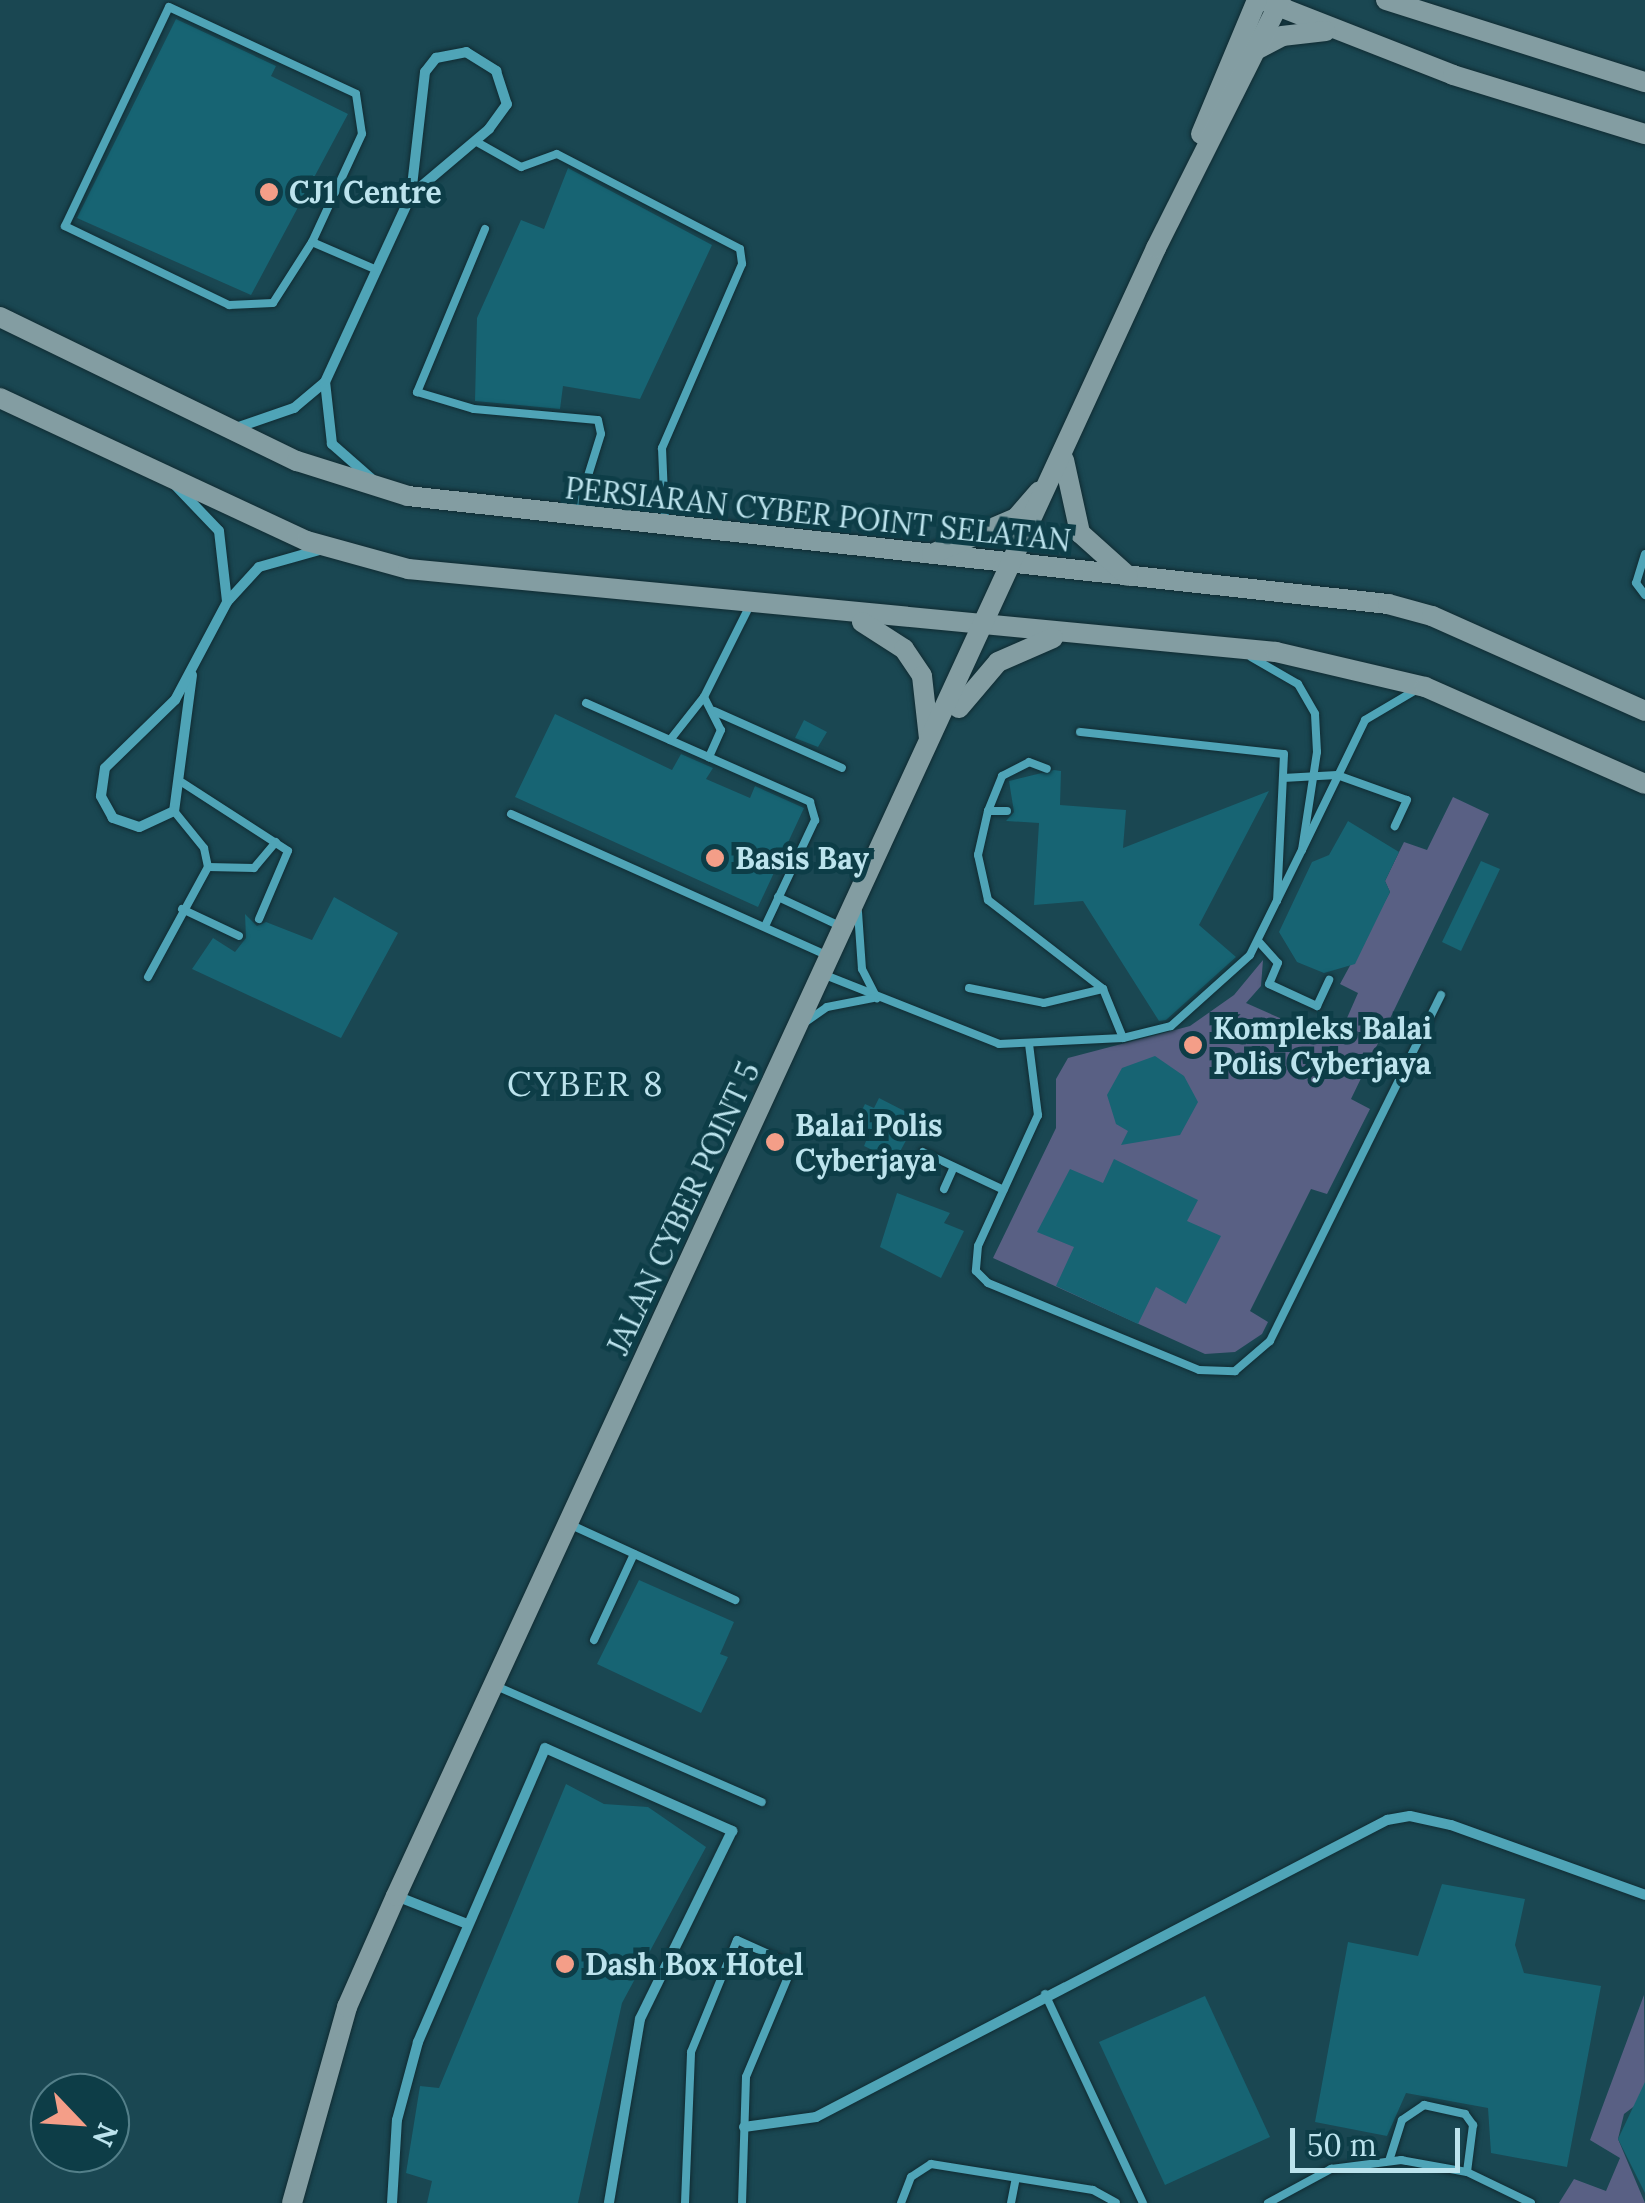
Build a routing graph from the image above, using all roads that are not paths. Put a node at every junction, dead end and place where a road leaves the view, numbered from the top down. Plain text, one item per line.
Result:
1 (1386, 0) edge
2 (1270, 2) edge
3 (1353, 36) junction
4 (1258, 49) junction
5 (1643, 77) edge
6 (1645, 134) edge
7 (475, 141) junction
8 (412, 195) junction
9 (485, 229) dead end
10 (312, 242) junction
11 (1156, 248) junction
12 (377, 270) junction
13 (0, 317) edge
14 (325, 382) junction
15 (0, 398) edge
16 (232, 429) junction
17 (1064, 452) junction
18 (167, 477) junction
19 (385, 490) junction
20 (574, 520) junction
21 (666, 530) junction
22 (330, 549) junction
23 (930, 554) junction
24 (1645, 554) edge
25 (1014, 564) junction
26 (1128, 576) junction
27 (1645, 595) edge
28 (227, 602) junction
29 (750, 605) junction
30 (850, 616) junction
31 (985, 628) junction
32 (1070, 634) junction
33 (1234, 649) junction
34 (192, 675) junction
35 (1425, 687) junction
36 (704, 697) junction
37 (586, 702) dead end
38 (1645, 711) edge
39 (714, 712) junction
40 (1080, 732) dead end
41 (670, 740) junction
42 (709, 757) junction
43 (925, 760) junction
44 (842, 768) dead end
45 (1047, 769) dead end
46 (1337, 775) junction
47 (1314, 776) junction
48 (1283, 778) junction
49 (183, 783) junction
50 (1645, 784) edge
51 (174, 811) junction
52 (988, 811) junction
53 (1008, 811) dead end
54 (511, 814) dead end
55 (1395, 826) dead end
56 (276, 842) junction
57 (1302, 850) junction
58 (208, 867) junction
59 (778, 897) junction
60 (858, 904) junction
61 (1276, 905) junction
62 (182, 909) junction
63 (259, 920) dead end
64 (766, 924) junction
65 (846, 929) junction
66 (240, 936) dead end
67 (1259, 942) junction
68 (829, 966) junction
69 (148, 978) dead end
70 (1329, 980) dead end
71 (970, 988) dead end
72 (1103, 989) junction
73 (1442, 996) dead end
74 (877, 998) junction
75 (800, 1028) junction
76 (1123, 1038) junction
77 (1028, 1044) junction
78 (923, 1152) dead end
79 (954, 1167) junction
80 (944, 1189) dead end
81 (1004, 1190) junction
82 (569, 1524) junction
83 (634, 1554) junction
84 (735, 1600) dead end
85 (594, 1640) dead end
86 (494, 1685) junction
87 (762, 1802) dead end
88 (1645, 1895) edge
89 (396, 1896) junction
90 (467, 1924) junction
91 (1045, 1994) junction
92 (744, 2127) junction
93 (1389, 2161) junction
94 (1467, 2172) junction
95 (1016, 2178) junction
96 (292, 2203) edge
97 (392, 2203) edge
98 (610, 2203) edge
99 (685, 2203) edge
100 (742, 2203) edge
101 (901, 2203) edge
102 (1012, 2203) edge
103 (1116, 2203) edge
104 (1142, 2203) edge
105 (1268, 2203) edge
106 (1531, 2203) edge

1 - 5 main road
2 - 3 main road
2 - 4 main road, JALAN CYBER POINT 5
2 - 11 main road, JALAN CYBER POINT 5
3 - 4 main road
3 - 6 main road
4 - 11 main road, JALAN CYBER POINT 5
7 - 8 street
7 - 8 street
7 - 21 lane
8 - 12 street
9 - 20 lane
10 - 10 lane
10 - 12 lane
11 - 17 main road, JALAN CYBER POINT 5
12 - 14 street
13 - 16 main road, PERSIARAN CYBER POINT SELATAN
14 - 16 street
14 - 19 street
15 - 18 main road
16 - 19 main road, PERSIARAN CYBER POINT SELATAN
17 - 23 main road
17 - 25 main road, JALAN CYBER POINT 5
17 - 26 main road
18 - 22 main road
18 - 28 street
19 - 20 main road, PERSIARAN CYBER POINT SELATAN
20 - 21 main road, PERSIARAN CYBER POINT SELATAN
21 - 23 main road, PERSIARAN CYBER POINT SELATAN
22 - 28 street
22 - 29 main road
23 - 25 main road, PERSIARAN CYBER POINT SELATAN
24 - 27 lane
25 - 26 main road, PERSIARAN CYBER POINT SELATAN
25 - 31 main road, JALAN CYBER POINT 5
26 - 38 main road, PERSIARAN CYBER POINT SELATAN
28 - 34 street
29 - 30 main road
29 - 36 lane
30 - 31 main road
30 - 43 main road
31 - 32 main road
31 - 43 main road, JALAN CYBER POINT 5
32 - 33 main road
32 - 43 main road
33 - 35 main road
33 - 47 lane
34 - 49 street
34 - 51 street
35 - 46 lane
35 - 50 main road
36 - 39 lane
36 - 41 lane
37 - 41 lane
39 - 42 lane
39 - 44 lane
40 - 48 lane
41 - 42 lane
42 - 59 lane
43 - 60 main road, JALAN CYBER POINT 5
45 - 52 lane
46 - 47 lane
46 - 55 lane
46 - 57 lane
47 - 48 lane
47 - 57 lane
48 - 61 lane
49 - 51 street
49 - 56 lane
51 - 58 lane
52 - 53 lane
52 - 72 lane
54 - 64 lane
56 - 58 lane
56 - 63 lane
57 - 61 lane
58 - 62 lane
59 - 64 lane
59 - 65 lane
60 - 65 main road, JALAN CYBER POINT 5
60 - 74 lane
61 - 67 lane
62 - 66 lane
62 - 69 lane
64 - 68 lane
65 - 68 main road, JALAN CYBER POINT 5
67 - 70 lane
67 - 76 lane
68 - 74 lane
68 - 75 main road, JALAN CYBER POINT 5
71 - 72 lane
72 - 76 lane
73 - 81 lane
74 - 75 lane
74 - 77 lane
75 - 82 main road, JALAN CYBER POINT 5
76 - 77 lane
77 - 81 lane
78 - 79 lane
79 - 80 lane
79 - 81 lane
82 - 83 lane
82 - 86 main road, JALAN CYBER POINT 5
83 - 84 lane
83 - 85 lane
86 - 87 lane
86 - 89 main road, JALAN CYBER POINT 5
88 - 91 street
89 - 90 street
89 - 96 main road, JALAN CYBER POINT 5
90 - 97 street
90 - 98 street
91 - 92 street
91 - 104 lane
92 - 99 lane
92 - 100 lane
93 - 94 lane
93 - 94 lane
93 - 105 lane
94 - 106 lane
95 - 101 lane
95 - 102 lane
95 - 103 lane

